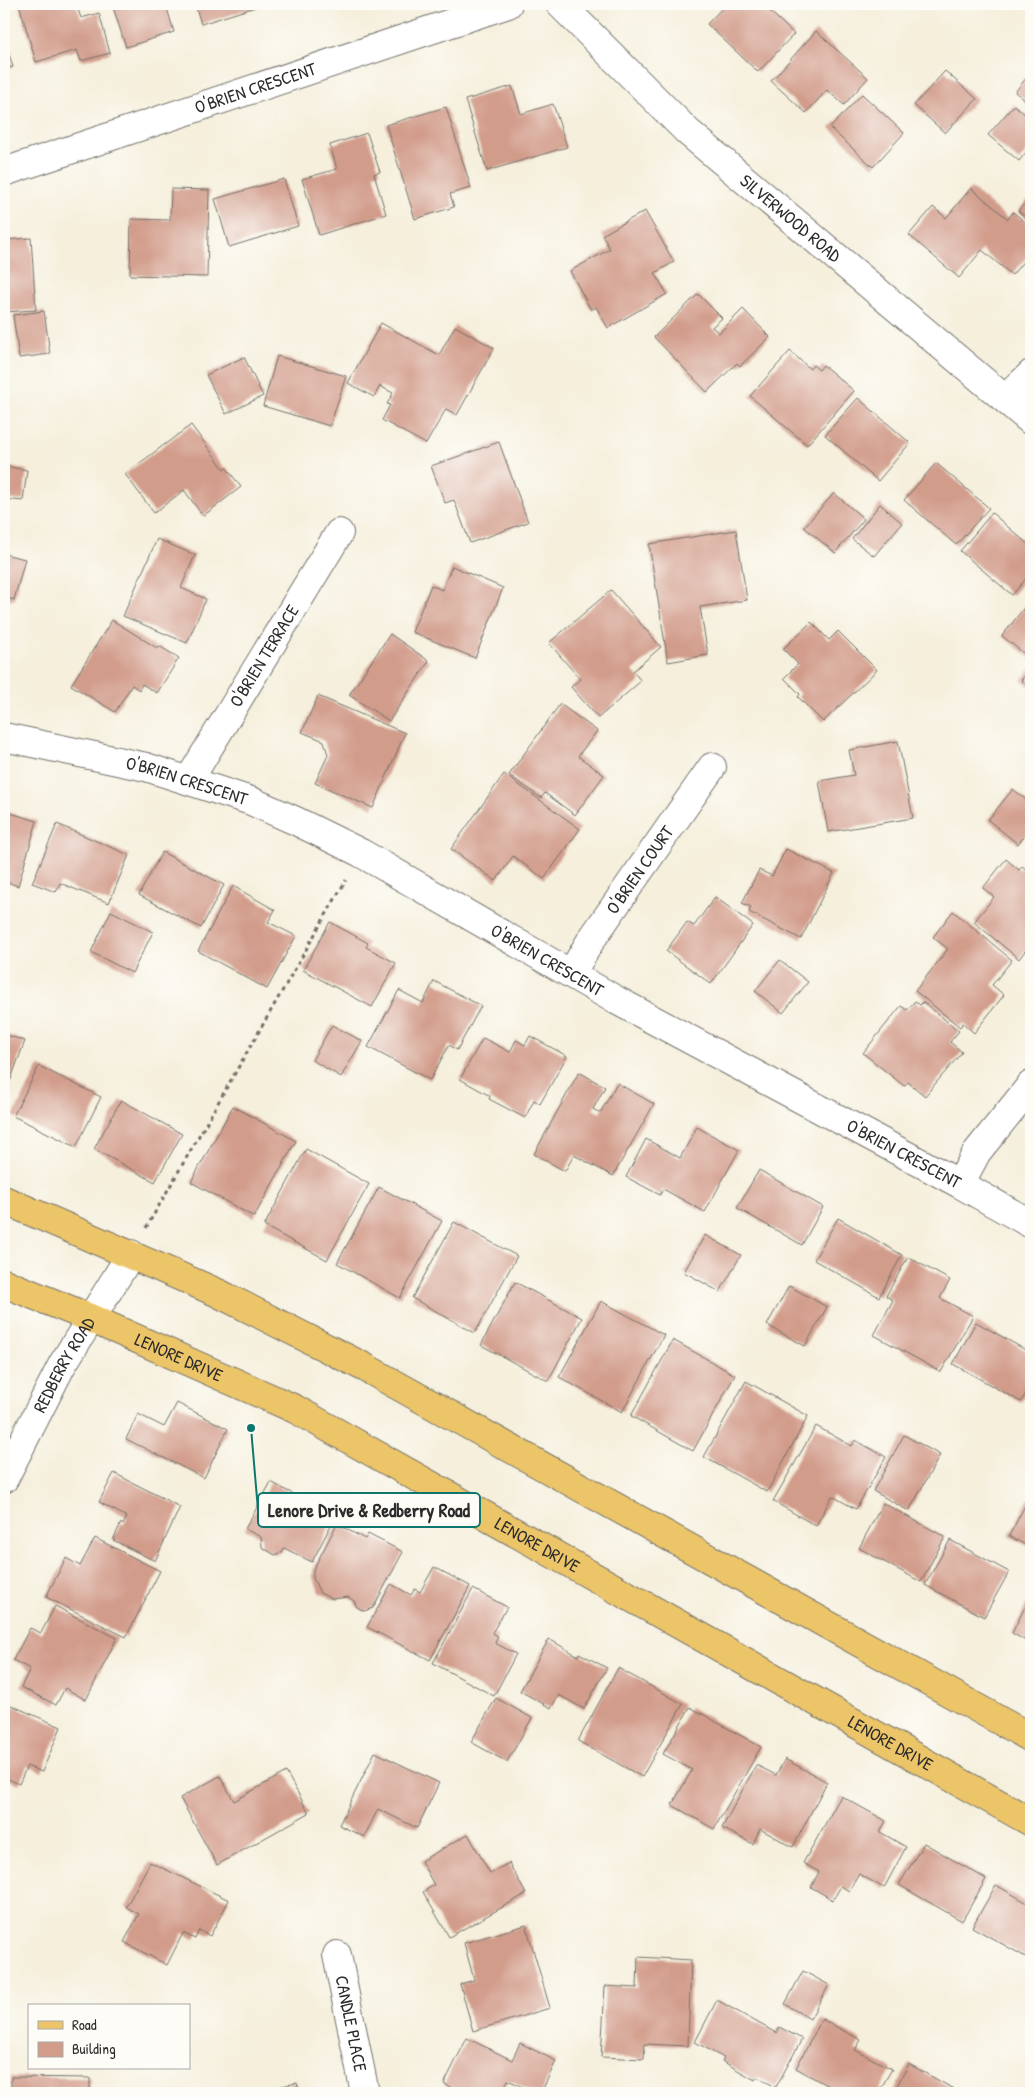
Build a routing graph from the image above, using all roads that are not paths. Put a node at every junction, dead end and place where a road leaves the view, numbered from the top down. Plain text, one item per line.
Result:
1 (508, 4) edge
2 (560, 4) edge
3 (4, 172) edge
4 (1031, 374) edge
5 (1005, 399) junction
6 (1031, 421) edge
7 (339, 533) dead end
8 (4, 737) edge
9 (712, 767) dead end
10 (189, 780) junction
11 (571, 974) junction
12 (1031, 1084) edge
13 (960, 1184) junction
14 (4, 1200) edge
15 (1031, 1224) edge
16 (131, 1254) junction
17 (4, 1283) edge
18 (90, 1318) junction
19 (4, 1479) edge
20 (1031, 1738) edge
21 (1031, 1822) edge
22 (337, 1955) dead end
23 (365, 2093) edge

1 - 3 street, O'BRIEN CRESCENT
2 - 5 street, SILVERWOOD ROAD
4 - 5 street
5 - 6 street, SILVERWOOD ROAD
7 - 10 street, O'BRIEN TERRACE
8 - 10 street, O'BRIEN CRESCENT
9 - 11 street, O'BRIEN COURT
10 - 11 street, O'BRIEN CRESCENT
11 - 13 street, O'BRIEN CRESCENT
12 - 13 street, O'BRIEN CRESCENT
13 - 15 street
14 - 16 main road
16 - 18 street, REDBERRY ROAD
16 - 20 main road
17 - 18 main road, LENORE DRIVE
18 - 19 street, REDBERRY ROAD
18 - 21 main road, LENORE DRIVE
22 - 23 street, CANDLE PLACE

